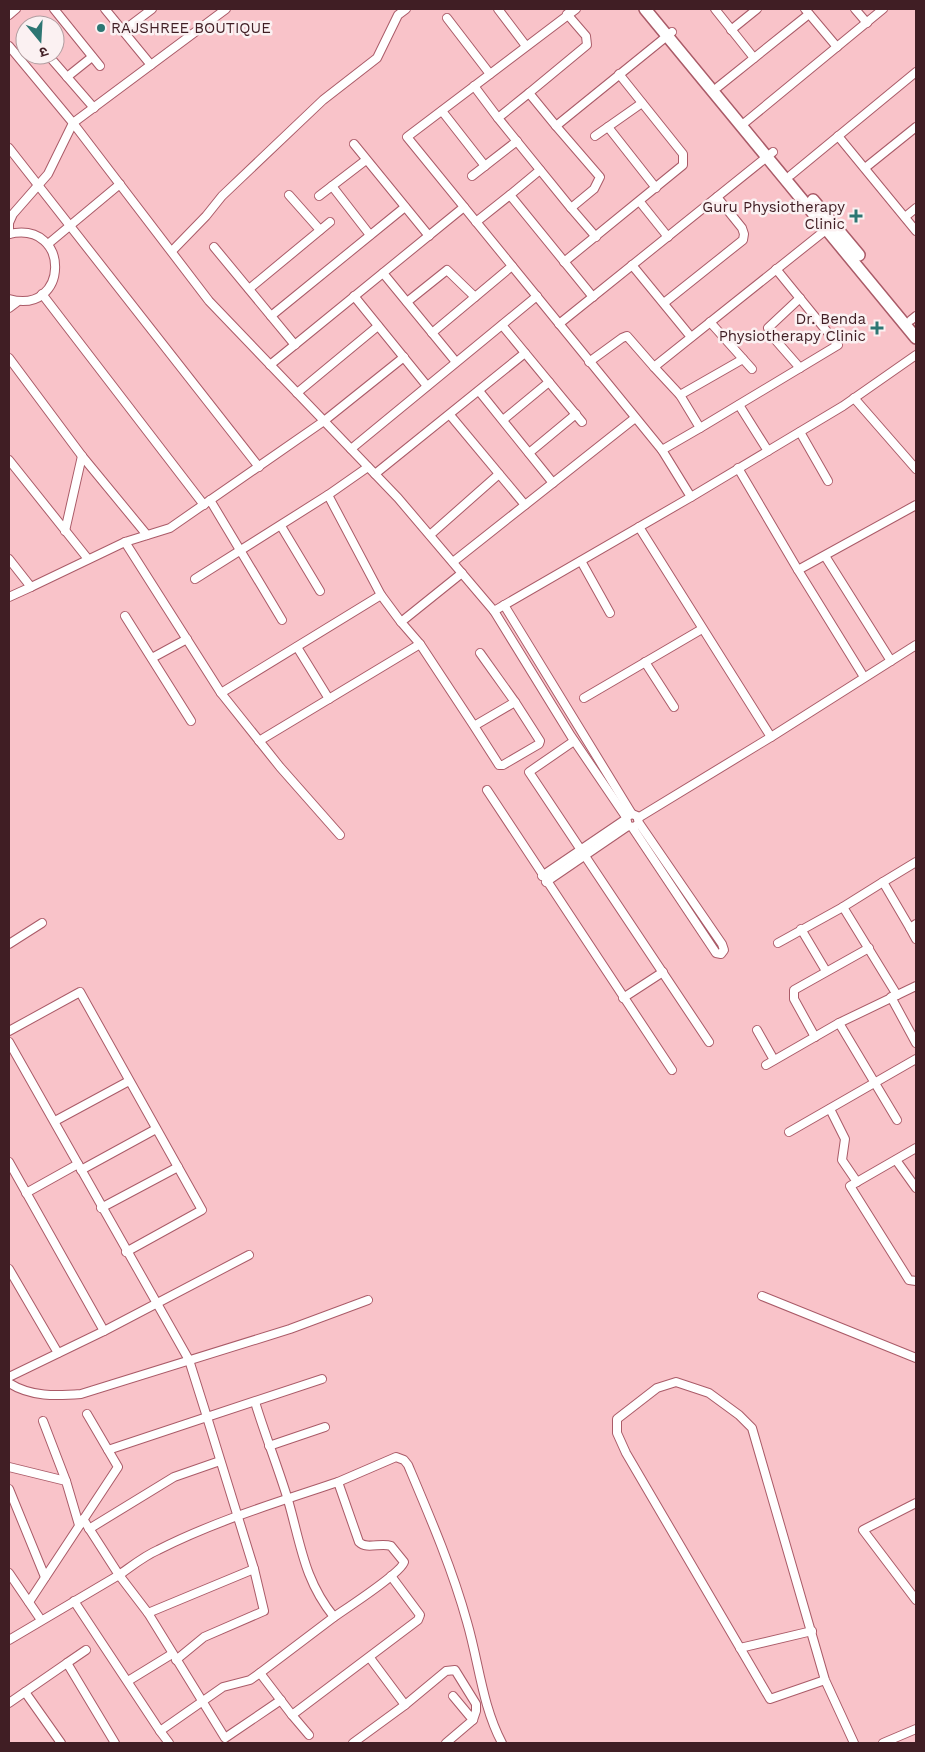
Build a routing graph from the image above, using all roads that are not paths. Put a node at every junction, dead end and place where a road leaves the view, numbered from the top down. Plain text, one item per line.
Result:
1 (105, 9) edge
2 (152, 9) edge
3 (226, 9) edge
4 (406, 9) edge
5 (498, 9) edge
6 (576, 9) edge
7 (645, 9) edge
8 (654, 9) edge
9 (715, 9) edge
10 (757, 9) edge
11 (855, 9) edge
12 (883, 9) edge
13 (807, 11) edge
14 (567, 14) junction
15 (447, 18) dead end
16 (867, 22) junction
17 (65, 23) edge
18 (123, 30) junction
19 (732, 30) junction
20 (669, 34) junction
21 (526, 46) junction
22 (837, 47) junction
23 (92, 57) junction
24 (754, 58) junction
25 (25, 65) edge
26 (56, 65) edge
27 (151, 65) junction
28 (100, 66) dead end
29 (916, 72) edge
30 (490, 74) junction
31 (619, 74) junction
32 (67, 78) junction
33 (474, 86) junction
34 (718, 87) junction
35 (529, 93) junction
36 (642, 103) junction
37 (94, 108) junction
38 (442, 111) junction
39 (498, 118) junction
40 (73, 123) junction
41 (744, 123) junction
42 (556, 126) junction
43 (608, 127) junction
44 (916, 127) edge
45 (594, 136) dead end
46 (838, 136) junction
47 (517, 141) junction
48 (354, 144) dead end
49 (9, 148) edge
50 (770, 154) junction
51 (366, 160) junction
52 (486, 166) junction
53 (865, 168) junction
54 (540, 170) junction
55 (792, 175) junction
56 (472, 176) dead end
57 (120, 184) junction
58 (39, 186) junction
59 (332, 186) junction
60 (656, 188) junction
61 (289, 195) dead end
62 (510, 195) junction
63 (319, 196) dead end
64 (717, 197) junction
65 (640, 202) junction
66 (405, 207) junction
67 (464, 207) junction
68 (571, 208) junction
69 (916, 208) edge
70 (905, 217) junction
71 (330, 222) dead end
72 (476, 222) junction
73 (70, 226) junction
74 (827, 229) junction
75 (320, 230) junction
76 (916, 231) edge
77 (9, 234) edge
78 (370, 235) junction
79 (429, 236) junction
80 (596, 237) junction
81 (668, 237) junction
82 (48, 244) junction
83 (214, 247) dead end
84 (172, 251) junction
85 (564, 262) junction
86 (632, 265) junction
87 (512, 266) junction
88 (776, 269) junction
89 (383, 273) junction
90 (249, 289) junction
91 (42, 294) junction
92 (354, 296) junction
93 (537, 296) junction
94 (475, 297) junction
95 (593, 297) junction
96 (800, 298) junction
97 (13, 300) edge
98 (407, 302) junction
99 (664, 303) junction
100 (9, 308) edge
101 (271, 316) junction
102 (914, 321) edge
103 (710, 322) junction
104 (559, 324) junction
105 (502, 325) junction
106 (378, 326) junction
107 (432, 333) junction
108 (691, 337) junction
109 (916, 338) edge
110 (295, 345) junction
111 (838, 345) junction
112 (525, 353) junction
113 (844, 353) dead end
114 (916, 355) edge
115 (9, 358) edge
116 (404, 358) junction
117 (743, 359) junction
118 (456, 362) junction
119 (589, 362) junction
120 (270, 365) junction
121 (654, 366) junction
122 (800, 368) junction
123 (752, 370) dead end
124 (549, 382) junction
125 (427, 386) junction
126 (479, 391) junction
127 (296, 393) junction
128 (680, 396) junction
129 (854, 398) junction
130 (739, 405) junction
131 (450, 414) junction
132 (576, 414) junction
133 (635, 418) junction
134 (503, 420) junction
135 (324, 421) junction
136 (582, 422) dead end
137 (700, 428) junction
138 (800, 432) junction
139 (351, 449) junction
140 (662, 450) junction
141 (768, 451) junction
142 (529, 453) junction
143 (82, 456) junction
144 (9, 460) edge
145 (258, 467) junction
146 (368, 467) junction
147 (738, 468) junction
148 (916, 470) edge
149 (375, 474) junction
150 (500, 474) junction
151 (828, 481) dead end
152 (553, 483) junction
153 (328, 495) junction
154 (691, 497) junction
155 (207, 502) junction
156 (525, 505) junction
157 (916, 505) edge
158 (281, 526) junction
159 (639, 527) junction
160 (66, 531) junction
161 (147, 535) junction
162 (430, 535) junction
163 (125, 542) junction
164 (241, 550) junction
165 (825, 556) junction
166 (88, 559) junction
167 (9, 560) edge
168 (581, 561) junction
169 (453, 562) junction
170 (798, 570) junction
171 (462, 573) junction
172 (194, 579) dead end
173 (31, 587) junction
174 (320, 591) dead end
175 (381, 595) junction
176 (9, 597) edge
177 (504, 605) junction
178 (494, 611) junction
179 (610, 613) dead end
180 (125, 616) dead end
181 (282, 620) dead end
182 (401, 622) junction
183 (702, 629) junction
184 (186, 639) junction
185 (420, 644) junction
186 (916, 645) edge
187 (297, 647) junction
188 (480, 653) dead end
189 (152, 658) junction
190 (890, 661) junction
191 (645, 662) junction
192 (864, 677) junction
193 (221, 693) junction
194 (584, 698) dead end
195 (329, 699) junction
196 (515, 702) junction
197 (674, 707) dead end
198 (191, 721) dead end
199 (474, 726) junction
200 (772, 737) junction
201 (259, 741) junction
202 (574, 741) junction
203 (487, 790) dead end
204 (632, 821) junction
205 (340, 835) dead end
206 (582, 853) junction
207 (916, 862) edge
208 (544, 879) junction
209 (883, 882) junction
210 (843, 907) junction
211 (701, 913) junction
212 (692, 918) junction
213 (42, 923) dead end
214 (913, 926) edge
215 (801, 929) junction
216 (916, 939) edge
217 (778, 943) dead end
218 (9, 944) edge
219 (869, 948) junction
220 (826, 971) junction
221 (663, 972) junction
222 (916, 986) edge
223 (894, 996) junction
224 (623, 998) junction
225 (839, 1023) junction
226 (757, 1030) dead end
227 (9, 1031) edge
228 (815, 1037) junction
229 (9, 1042) edge
230 (709, 1042) dead end
231 (916, 1043) edge
232 (916, 1059) edge
233 (774, 1060) junction
234 (766, 1065) dead end
235 (672, 1070) dead end
236 (129, 1080) junction
237 (876, 1083) junction
238 (830, 1109) junction
239 (897, 1120) dead end
240 (55, 1121) junction
241 (156, 1129) junction
242 (789, 1132) dead end
243 (916, 1148) edge
244 (896, 1160) junction
245 (9, 1162) edge
246 (80, 1167) junction
247 (178, 1167) junction
248 (857, 1182) junction
249 (916, 1188) edge
250 (26, 1192) junction
251 (101, 1208) junction
252 (126, 1252) junction
253 (249, 1255) dead end
254 (9, 1268) edge
255 (916, 1281) edge
256 (762, 1296) dead end
257 (368, 1300) dead end
258 (156, 1304) junction
259 (104, 1331) junction
260 (58, 1354) junction
261 (916, 1358) edge
262 (189, 1360) junction
263 (9, 1377) edge
264 (322, 1379) dead end
265 (9, 1383) edge
266 (255, 1402) junction
267 (87, 1414) dead end
268 (207, 1418) junction
269 (43, 1421) dead end
270 (325, 1427) dead end
271 (269, 1446) junction
272 (108, 1450) junction
273 (220, 1461) junction
274 (9, 1467) edge
275 (66, 1482) junction
276 (338, 1482) junction
277 (9, 1489) edge
278 (287, 1499) junction
279 (916, 1503) edge
280 (238, 1516) junction
281 (81, 1522) junction
282 (89, 1529) junction
283 (254, 1569) junction
284 (9, 1572) edge
285 (119, 1574) junction
286 (392, 1576) junction
287 (45, 1577) junction
288 (913, 1590) edge
289 (916, 1600) edge
290 (74, 1601) junction
291 (29, 1602) junction
292 (148, 1613) junction
293 (334, 1617) junction
294 (41, 1620) junction
295 (812, 1631) junction
296 (9, 1640) edge
297 (740, 1648) junction
298 (86, 1650) dead end
299 (174, 1657) junction
300 (370, 1658) junction
301 (67, 1663) junction
302 (260, 1673) junction
303 (825, 1680) junction
304 (128, 1681) junction
305 (25, 1692) junction
306 (454, 1696) dead end
307 (281, 1700) junction
308 (201, 1702) junction
309 (9, 1703) edge
310 (405, 1705) junction
311 (292, 1716) junction
312 (473, 1720) junction
313 (916, 1729) edge
314 (160, 1731) junction
315 (308, 1735) dead end
316 (227, 1741) edge
317 (61, 1743) edge
318 (115, 1743) edge
319 (169, 1743) edge
320 (353, 1743) edge
321 (446, 1743) edge
322 (502, 1743) edge
323 (854, 1743) edge
324 (884, 1743) edge

1 - 18 street
2 - 18 street
3 - 27 street
4 - 84 street
5 - 21 street
6 - 14 street
7 - 20 street
8 - 20 street
9 - 19 street
10 - 19 street
11 - 16 street
12 - 16 street
13 - 22 street
13 - 24 street
14 - 21 street
14 - 35 street
15 - 30 street
16 - 22 street
17 - 23 street
18 - 27 street
19 - 24 street
20 - 31 street
20 - 34 street
20 - 41 street
21 - 30 street
22 - 41 street
23 - 28 street
23 - 32 street
24 - 34 street
25 - 40 street
26 - 32 street
27 - 37 street
29 - 46 street
30 - 33 street
31 - 36 street
31 - 42 street
32 - 37 street
33 - 38 street
33 - 39 street
34 - 41 street
35 - 39 street
35 - 42 street
36 - 43 street
36 - 60 street
37 - 40 street
38 - 52 street
38 - 67 street
39 - 47 street
40 - 57 street
40 - 58 street
41 - 50 street
42 - 68 street
43 - 45 street
43 - 60 street
44 - 53 street
46 - 53 street
46 - 55 street
47 - 52 street
47 - 54 street
48 - 51 street
49 - 58 street
50 - 55 street
50 - 64 street
50 - 74 street
51 - 59 street
51 - 66 street
52 - 56 street
53 - 70 street
54 - 62 street
54 - 68 street
55 - 102 street
57 - 73 street
57 - 84 street
58 - 73 street
58 - 77 street
59 - 63 street
59 - 78 street
60 - 65 street
61 - 75 street
62 - 72 street
62 - 85 street
64 - 81 street
64 - 99 street
65 - 80 street
65 - 81 street
66 - 78 street
66 - 79 street
67 - 72 street
67 - 79 street
68 - 80 street
69 - 70 street
70 - 76 street
71 - 75 street
72 - 87 street
73 - 82 street
73 - 145 street
74 - 88 street
74 - 109 street
75 - 90 street
77 - 82 street
78 - 101 street
79 - 89 street
80 - 85 street
81 - 86 street
82 - 91 street
83 - 90 street
84 - 120 street
85 - 95 street
86 - 95 street
86 - 99 street
87 - 93 street
87 - 94 street
88 - 96 street
88 - 103 street
89 - 92 street
89 - 98 street
90 - 101 street
91 - 97 street
91 - 155 street
92 - 106 street
92 - 110 street
93 - 104 street
93 - 105 street
94 - 98 street
94 - 107 street
95 - 104 street
96 - 111 street
96 - 122 street
97 - 100 street
98 - 107 street
99 - 108 street
101 - 110 street
103 - 108 street
103 - 117 street
104 - 119 street
105 - 112 street
105 - 118 street
106 - 116 street
106 - 127 street
107 - 118 street
108 - 121 street
110 - 120 street
111 - 113 street
111 - 122 street
112 - 124 street
112 - 126 street
114 - 129 street
115 - 143 street
116 - 125 street
116 - 135 street
117 - 123 street
117 - 128 street
118 - 125 street
119 - 121 street
119 - 133 street
120 - 127 street
121 - 128 street
122 - 130 street
124 - 132 street
124 - 134 street
125 - 139 street
126 - 131 street
126 - 134 street
127 - 135 street
128 - 137 street
129 - 138 street
129 - 148 street
130 - 137 street
130 - 141 street
131 - 149 street
131 - 150 street
132 - 136 street
132 - 142 street
133 - 140 street
133 - 152 street
134 - 142 street
135 - 139 street
135 - 145 street
137 - 140 street
138 - 141 street
138 - 151 street
139 - 146 street
140 - 154 street
141 - 147 street
142 - 152 street
143 - 160 street
143 - 161 street
144 - 160 street
145 - 155 street
146 - 149 street
146 - 153 street
147 - 154 street
147 - 170 street
149 - 162 street
150 - 156 street
150 - 162 street
152 - 156 street
153 - 158 street
153 - 175 street
154 - 159 street
155 - 161 street
155 - 164 street
156 - 169 street
157 - 165 street
158 - 164 street
158 - 174 street
159 - 168 street
159 - 183 street
160 - 166 street
161 - 163 street
162 - 169 street
163 - 166 street
163 - 184 street
164 - 172 street
164 - 181 street
165 - 170 street
165 - 190 street
166 - 173 street
167 - 173 street
168 - 177 street
168 - 179 street
169 - 171 street
170 - 192 street
171 - 178 street
171 - 182 street
173 - 176 street
175 - 182 street
175 - 187 street
177 - 178 street
177 - 204 street
178 - 202 street
180 - 189 street
182 - 185 street
183 - 191 street
183 - 200 street
184 - 189 street
184 - 193 street
185 - 195 street
185 - 199 street
186 - 190 street
187 - 193 street
187 - 195 street
188 - 196 street
189 - 198 street
190 - 192 street
191 - 194 street
191 - 197 street
192 - 200 street
193 - 201 street
195 - 201 street
196 - 199 street
196 - 199 street
200 - 204 street
201 - 205 street
202 - 204 street
202 - 206 street
203 - 208 street
204 - 206 street
204 - 211 street
204 - 212 street
206 - 208 street
206 - 221 street
207 - 209 street
208 - 224 street
209 - 210 street
209 - 214 street
210 - 215 street
210 - 219 street
211 - 212 street
211 - 212 street
213 - 218 street
214 - 216 street
215 - 217 street
215 - 220 street
219 - 220 street
219 - 223 street
220 - 228 street
221 - 224 street
221 - 230 street
222 - 223 street
223 - 225 street
223 - 231 street
224 - 235 street
225 - 228 street
225 - 237 street
226 - 233 street
227 - 236 street
228 - 233 street
229 - 240 street
232 - 237 street
233 - 234 street
236 - 240 street
236 - 241 street
237 - 238 street
237 - 239 street
238 - 242 street
238 - 248 street
240 - 246 street
241 - 246 street
241 - 247 street
243 - 244 street
244 - 248 street
244 - 249 street
245 - 250 street
246 - 250 street
246 - 251 street
247 - 251 street
247 - 252 street
248 - 255 street
250 - 259 street
251 - 252 street
252 - 258 street
253 - 258 street
254 - 260 street
256 - 261 street
257 - 262 street
258 - 259 street
258 - 262 street
259 - 260 street
260 - 263 street
262 - 265 street
262 - 268 street
264 - 266 street
266 - 268 street
266 - 271 street
267 - 272 street
268 - 272 street
268 - 273 street
269 - 275 street
270 - 271 street
271 - 278 street
272 - 281 street
273 - 280 street
273 - 282 street
274 - 275 street
275 - 281 street
276 - 278 street
276 - 286 street
276 - 322 street
277 - 287 street
278 - 280 street
278 - 293 street
279 - 288 street
280 - 283 street
280 - 285 street
281 - 282 street
281 - 287 street
282 - 285 street
283 - 292 street
283 - 299 street
284 - 291 street
285 - 290 street
285 - 292 street
286 - 293 street
286 - 300 street
287 - 291 street
288 - 289 street
290 - 294 street
290 - 304 street
291 - 294 street
292 - 299 street
293 - 302 street
294 - 296 street
295 - 297 street
295 - 297 street
295 - 303 street
297 - 303 street
298 - 301 street
299 - 304 street
299 - 308 street
300 - 310 street
300 - 311 street
301 - 305 street
301 - 318 street
302 - 307 street
302 - 308 street
303 - 323 street
304 - 314 street
305 - 309 street
305 - 317 street
306 - 312 street
307 - 311 street
307 - 316 street
308 - 314 street
308 - 316 street
310 - 312 street
310 - 320 street
311 - 315 street
312 - 321 street
313 - 324 street
314 - 319 street

